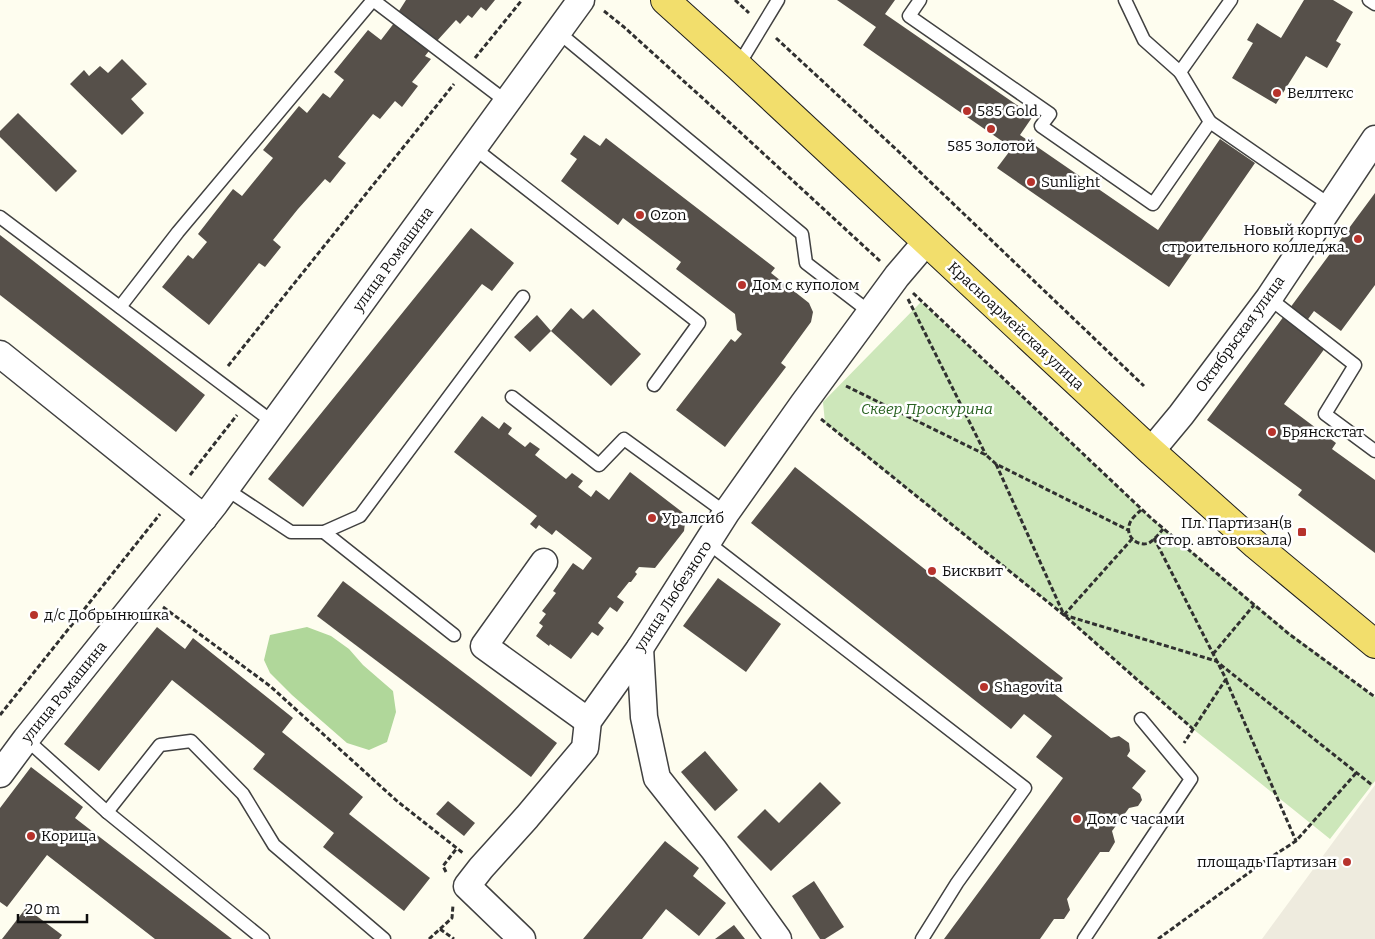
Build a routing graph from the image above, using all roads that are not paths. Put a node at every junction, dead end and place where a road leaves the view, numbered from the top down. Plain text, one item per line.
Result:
1 (373, 0) edge
2 (665, 0) edge
3 (778, 0) edge
4 (920, 0) edge
5 (1125, 0) edge
6 (1231, 0) edge
7 (1369, 0) edge
8 (1375, 4) edge
9 (592, 6) edge
10 (558, 32) junction
11 (738, 66) junction
12 (1180, 72) junction
13 (507, 102) junction
14 (1210, 122) junction
15 (1375, 139) edge
16 (474, 148) junction
17 (1330, 205) junction
18 (0, 217) edge
19 (926, 242) junction
20 (523, 297) dead end
21 (1269, 298) junction
22 (120, 307) junction
23 (871, 313) junction
24 (0, 354) edge
25 (654, 385) dead end
26 (512, 397) dead end
27 (274, 422) junction
28 (1151, 451) junction
29 (1375, 451) edge
30 (226, 489) junction
31 (726, 513) junction
32 (204, 518) junction
33 (324, 532) junction
34 (708, 542) junction
35 (544, 562) dead end
36 (454, 635) dead end
37 (1375, 644) edge
38 (640, 648) junction
39 (1141, 718) dead end
40 (588, 721) junction
41 (26, 739) junction
42 (0, 774) edge
43 (108, 812) junction
44 (263, 939) edge
45 (384, 939) edge
46 (522, 939) edge
47 (778, 939) edge
48 (922, 939) edge
49 (1084, 939) edge

1 - 13 lane
1 - 22 lane
2 - 11 main road, Красноармейская улица
3 - 11 lane
4 - 14 lane
5 - 12 lane
6 - 12 lane
7 - 8 lane
9 - 10 street, улица Ромашина
10 - 13 street, улица Ромашина
10 - 23 lane
11 - 19 main road, Красноармейская улица
12 - 14 lane
13 - 16 street, улица Ромашина
14 - 17 lane
15 - 17 street, Октябрьская улица
16 - 25 lane
16 - 27 street, улица Ромашина
17 - 21 street, Октябрьская улица
18 - 22 lane
19 - 23 street, улица Любезного
19 - 28 main road, Красноармейская улица
20 - 33 lane
21 - 28 street, Октябрьская улица
21 - 29 lane
22 - 27 lane
23 - 31 street, улица Любезного
24 - 32 street
26 - 31 lane
27 - 30 street, улица Ромашина
28 - 37 main road, Красноармейская улица
30 - 32 street, улица Ромашина
30 - 33 lane
31 - 34 street, улица Любезного
32 - 41 street, улица Ромашина
33 - 36 lane
34 - 38 street, улица Любезного
34 - 48 lane
35 - 40 street
38 - 40 street, улица Любезного
38 - 47 street
39 - 49 lane
40 - 46 street, улица Любезного
41 - 42 street, улица Ромашина
41 - 43 lane
43 - 44 lane
43 - 45 lane

